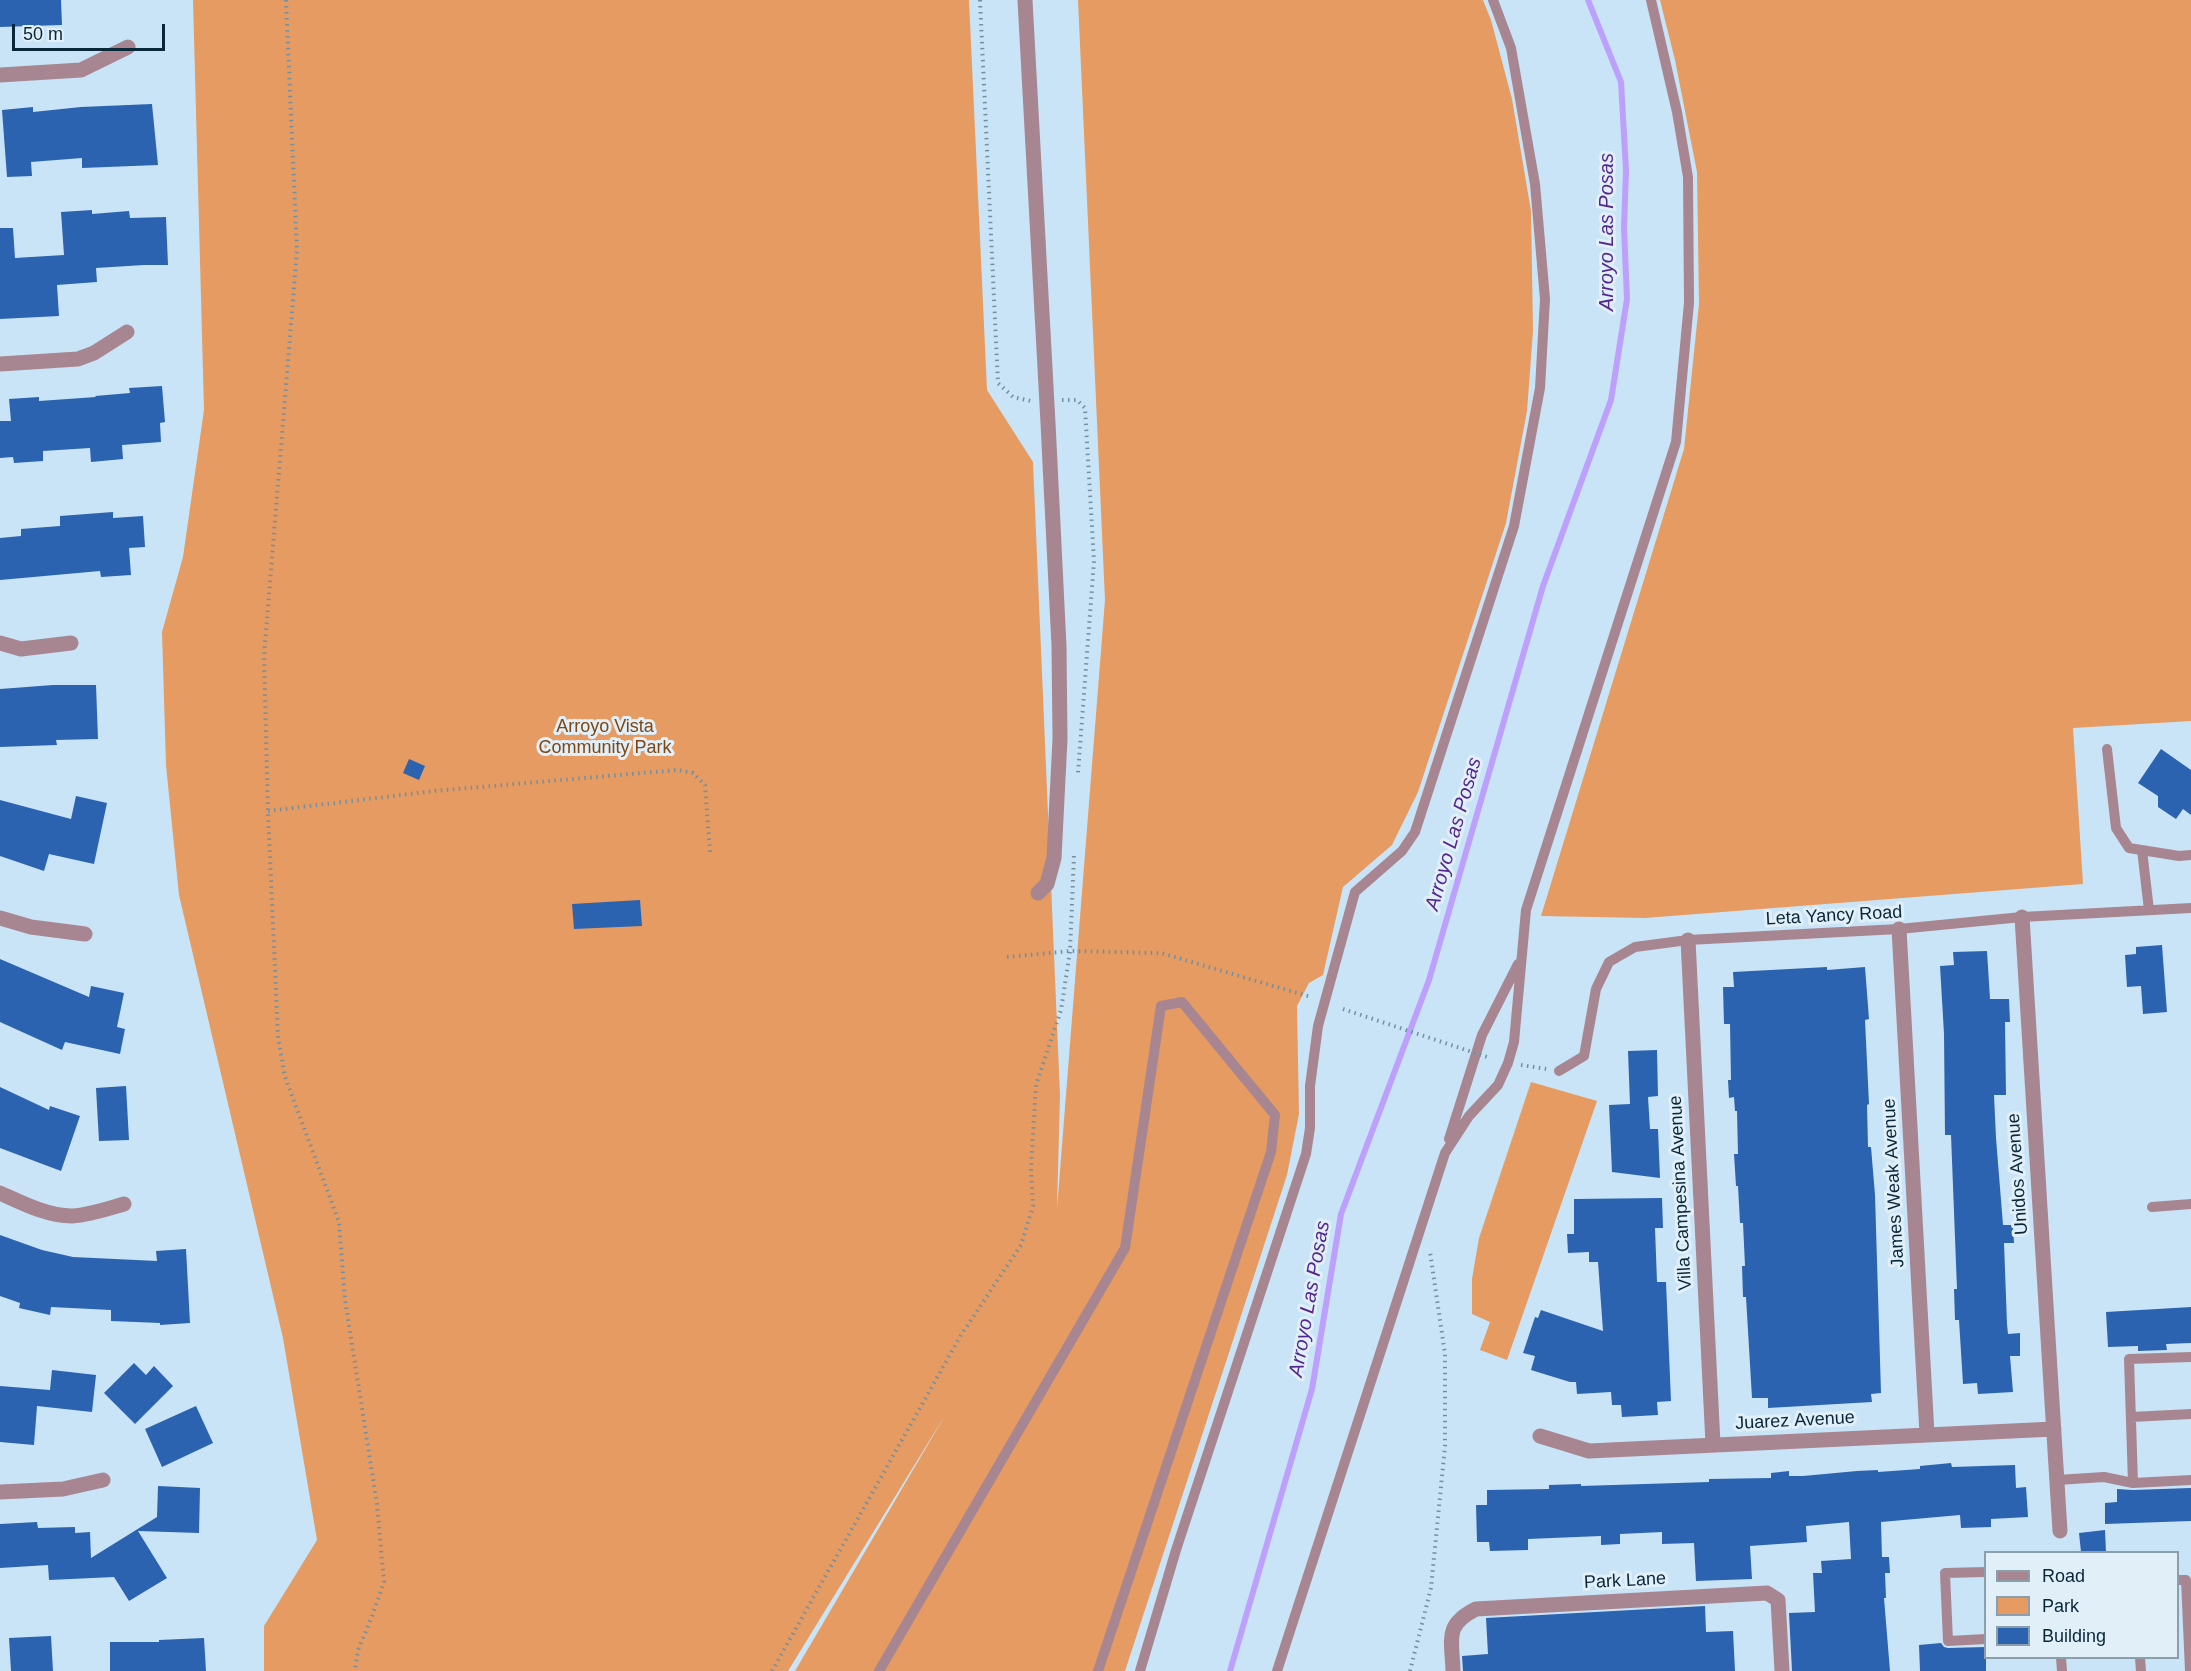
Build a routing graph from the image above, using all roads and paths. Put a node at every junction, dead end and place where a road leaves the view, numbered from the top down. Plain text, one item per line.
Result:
1 (286, 0) edge
2 (1024, 0) edge
3 (1493, 0) edge
4 (1651, 0) edge
5 (128, 47) dead end
6 (0, 75) edge
7 (127, 332) dead end
8 (0, 364) edge
9 (0, 643) edge
10 (71, 643) dead end
11 (2107, 749) dead end
12 (267, 811) junction
13 (2142, 850) junction
14 (710, 852) dead end
15 (2191, 855) edge
16 (1038, 893) dead end
17 (2191, 908) edge
18 (2149, 910) junction
19 (2022, 917) junction
20 (0, 918) edge
21 (1899, 929) junction
22 (85, 934) dead end
23 (1688, 940) junction
24 (1070, 951) junction
25 (1007, 957) dead end
26 (1521, 959) junction
27 (1324, 1001) junction
28 (1487, 1057) dead end
29 (1559, 1071) dead end
30 (1445, 1154) junction
31 (0, 1192) edge
32 (124, 1204) dead end
33 (2191, 1204) edge
34 (2152, 1207) dead end
35 (1430, 1250) dead end
36 (2191, 1357) edge
37 (2191, 1414) edge
38 (2131, 1417) junction
39 (2054, 1429) junction
40 (1927, 1434) junction
41 (1540, 1436) dead end
42 (1713, 1444) junction
43 (103, 1480) dead end
44 (2057, 1480) junction
45 (2191, 1480) edge
46 (2133, 1483) junction
47 (0, 1492) edge
48 (2060, 1531) dead end
49 (1984, 1572) edge
50 (2179, 1580) edge
51 (1984, 1639) edge
52 (356, 1671) edge
53 (772, 1671) edge
54 (879, 1671) edge
55 (1098, 1671) edge
56 (1140, 1671) edge
57 (1277, 1671) edge
58 (1410, 1671) edge
59 (1454, 1671) edge
60 (1782, 1671) edge
61 (2190, 1671) edge

1 - 12 path
2 - 16 street
3 - 27 lane
4 - 26 lane
5 - 6 street
7 - 8 street
9 - 10 street
11 - 13 lane
12 - 14 path
12 - 52 path
13 - 15 lane
13 - 18 lane
17 - 18 lane, Leta Yancy Road
18 - 19 lane, Leta Yancy Road
19 - 21 lane, Leta Yancy Road
19 - 39 street, Unidos Avenue
20 - 22 street
21 - 23 lane, Leta Yancy Road
21 - 40 street, James Weak Avenue
23 - 29 lane, Leta Yancy Road
23 - 42 street, Villa Campesina Avenue
24 - 25 path
24 - 27 path
24 - 53 path
26 - 30 lane
26 - 30 lane
27 - 28 path, bridge
27 - 56 lane
30 - 57 lane
31 - 32 street
33 - 34 lane
35 - 58 path
36 - 38 lane
37 - 38 lane
38 - 46 lane
39 - 40 street, Juarez Avenue
39 - 44 street, Unidos Avenue
40 - 42 street, Juarez Avenue
41 - 42 street, Juarez Avenue
43 - 47 street
44 - 46 lane
44 - 48 street, Unidos Avenue
45 - 46 lane
49 - 51 lane
50 - 61 lane
54 - 55 lane
59 - 60 street, Park Lane

